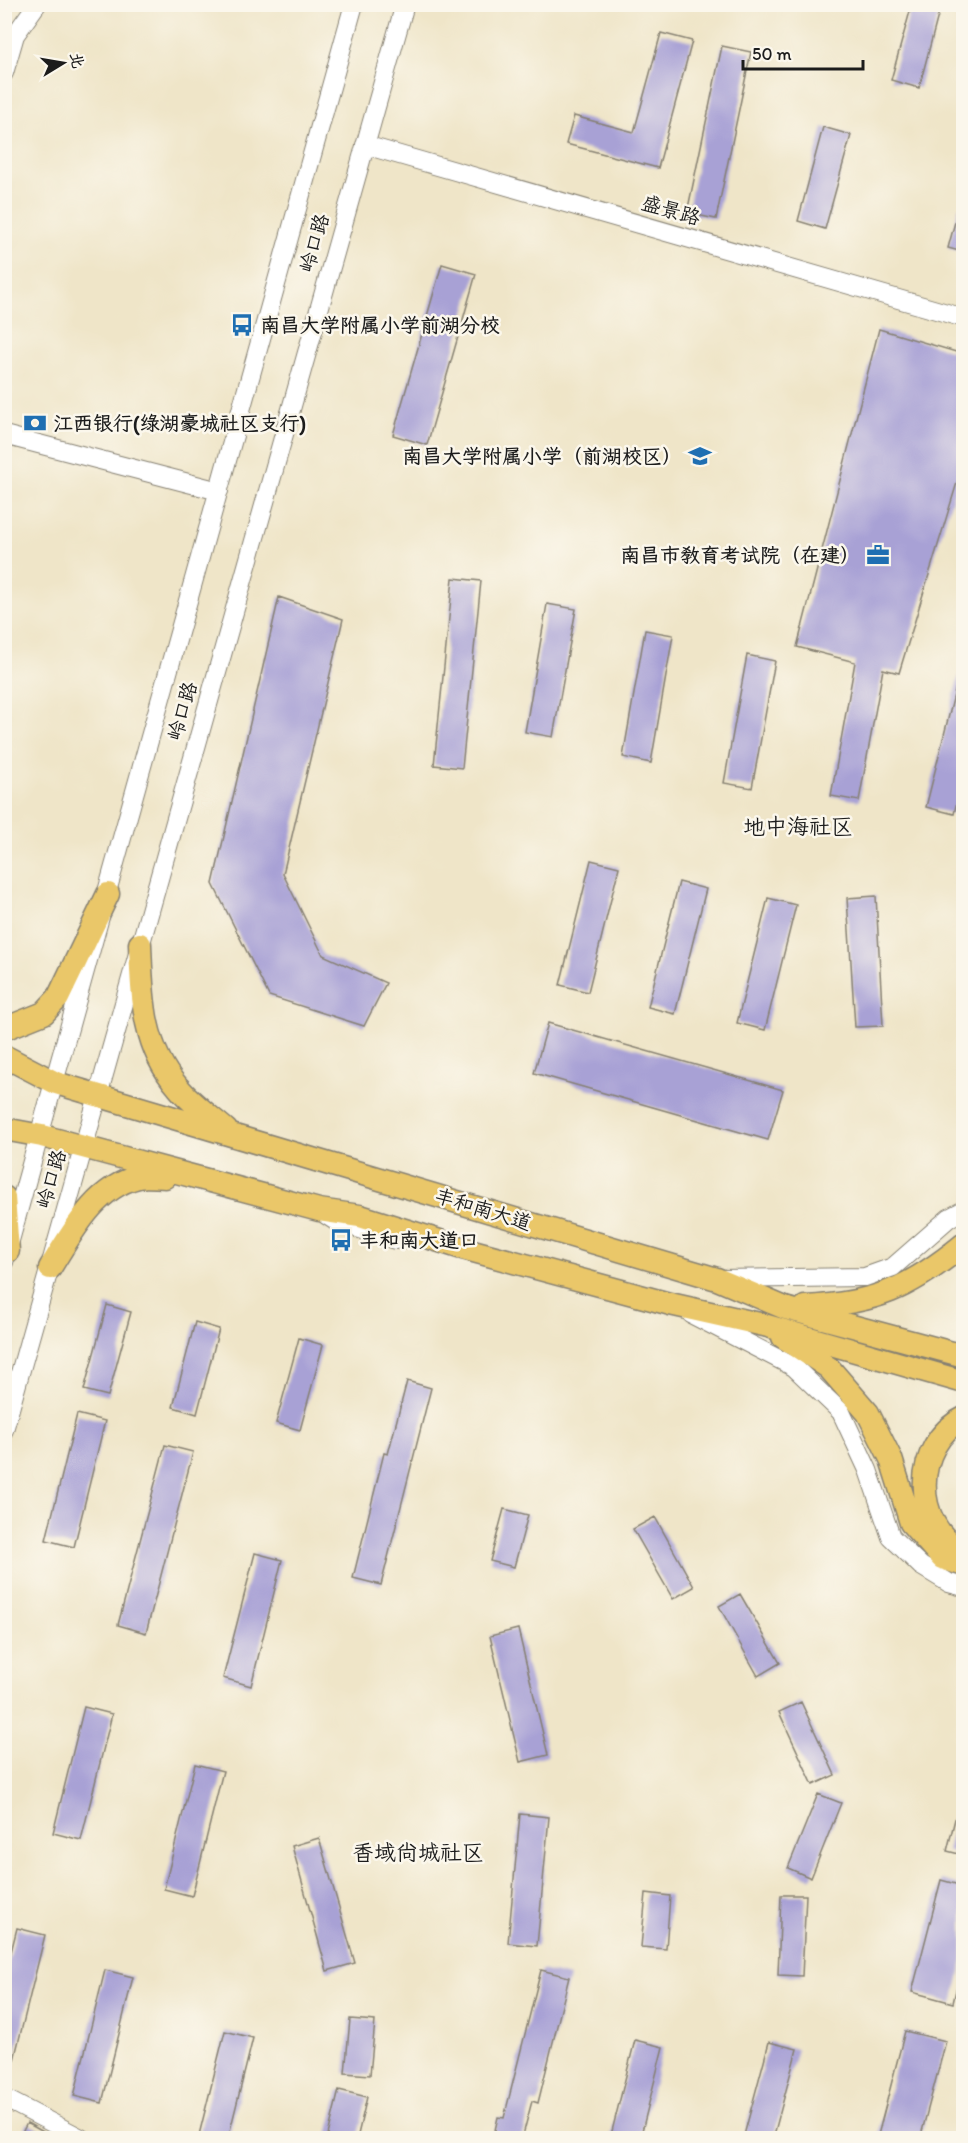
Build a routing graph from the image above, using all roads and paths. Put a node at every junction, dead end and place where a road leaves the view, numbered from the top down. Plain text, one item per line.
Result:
1 (37, 4) edge
2 (354, 4) edge
3 (405, 4) edge
4 (4, 73) edge
5 (365, 145) junction
6 (963, 318) edge
7 (4, 435) edge
8 (219, 491) junction
9 (108, 894) junction
10 (140, 944) junction
11 (4, 1029) edge
12 (4, 1056) edge
13 (56, 1083) junction
14 (97, 1095) junction
15 (4, 1119) edge
16 (4, 1129) edge
17 (232, 1135) junction
18 (42, 1136) junction
19 (84, 1147) junction
20 (195, 1177) junction
21 (4, 1197) edge
22 (963, 1210) edge
23 (963, 1244) edge
24 (6, 1256) edge
25 (50, 1268) junction
26 (717, 1279) junction
27 (670, 1304) junction
28 (785, 1308) junction
29 (764, 1325) junction
30 (963, 1356) edge
31 (963, 1382) edge
32 (963, 1418) edge
33 (4, 1430) edge
34 (963, 1552) edge
35 (963, 1565) edge
36 (963, 1587) edge
37 (7, 2104) edge
38 (81, 2139) edge

1 - 4 street
2 - 8 street, 岭口路
3 - 5 street, 岭口路
5 - 6 street, 盛景路
5 - 10 street, 岭口路
7 - 8 street
8 - 9 street, 岭口路
9 - 11 main road
9 - 13 street, 岭口路
10 - 14 street, 岭口路
10 - 17 main road
12 - 13 main road, 丰和南大道
13 - 14 main road, 丰和南大道
13 - 18 street, 岭口路
14 - 17 main road, 丰和南大道
14 - 19 street, 岭口路
15 - 18 main road
16 - 18 main road
17 - 26 main road, 丰和南大道
18 - 19 main road
18 - 24 street, 岭口路
19 - 20 main road
19 - 25 street, 岭口路
20 - 25 main road
20 - 27 main road
21 - 24 main road
22 - 26 street
23 - 28 main road
25 - 33 street, 岭口路
26 - 28 main road, 丰和南大道
27 - 29 main road
27 - 36 street
28 - 30 main road, 丰和南大道
29 - 31 main road
29 - 35 main road
32 - 34 main road
37 - 38 street

